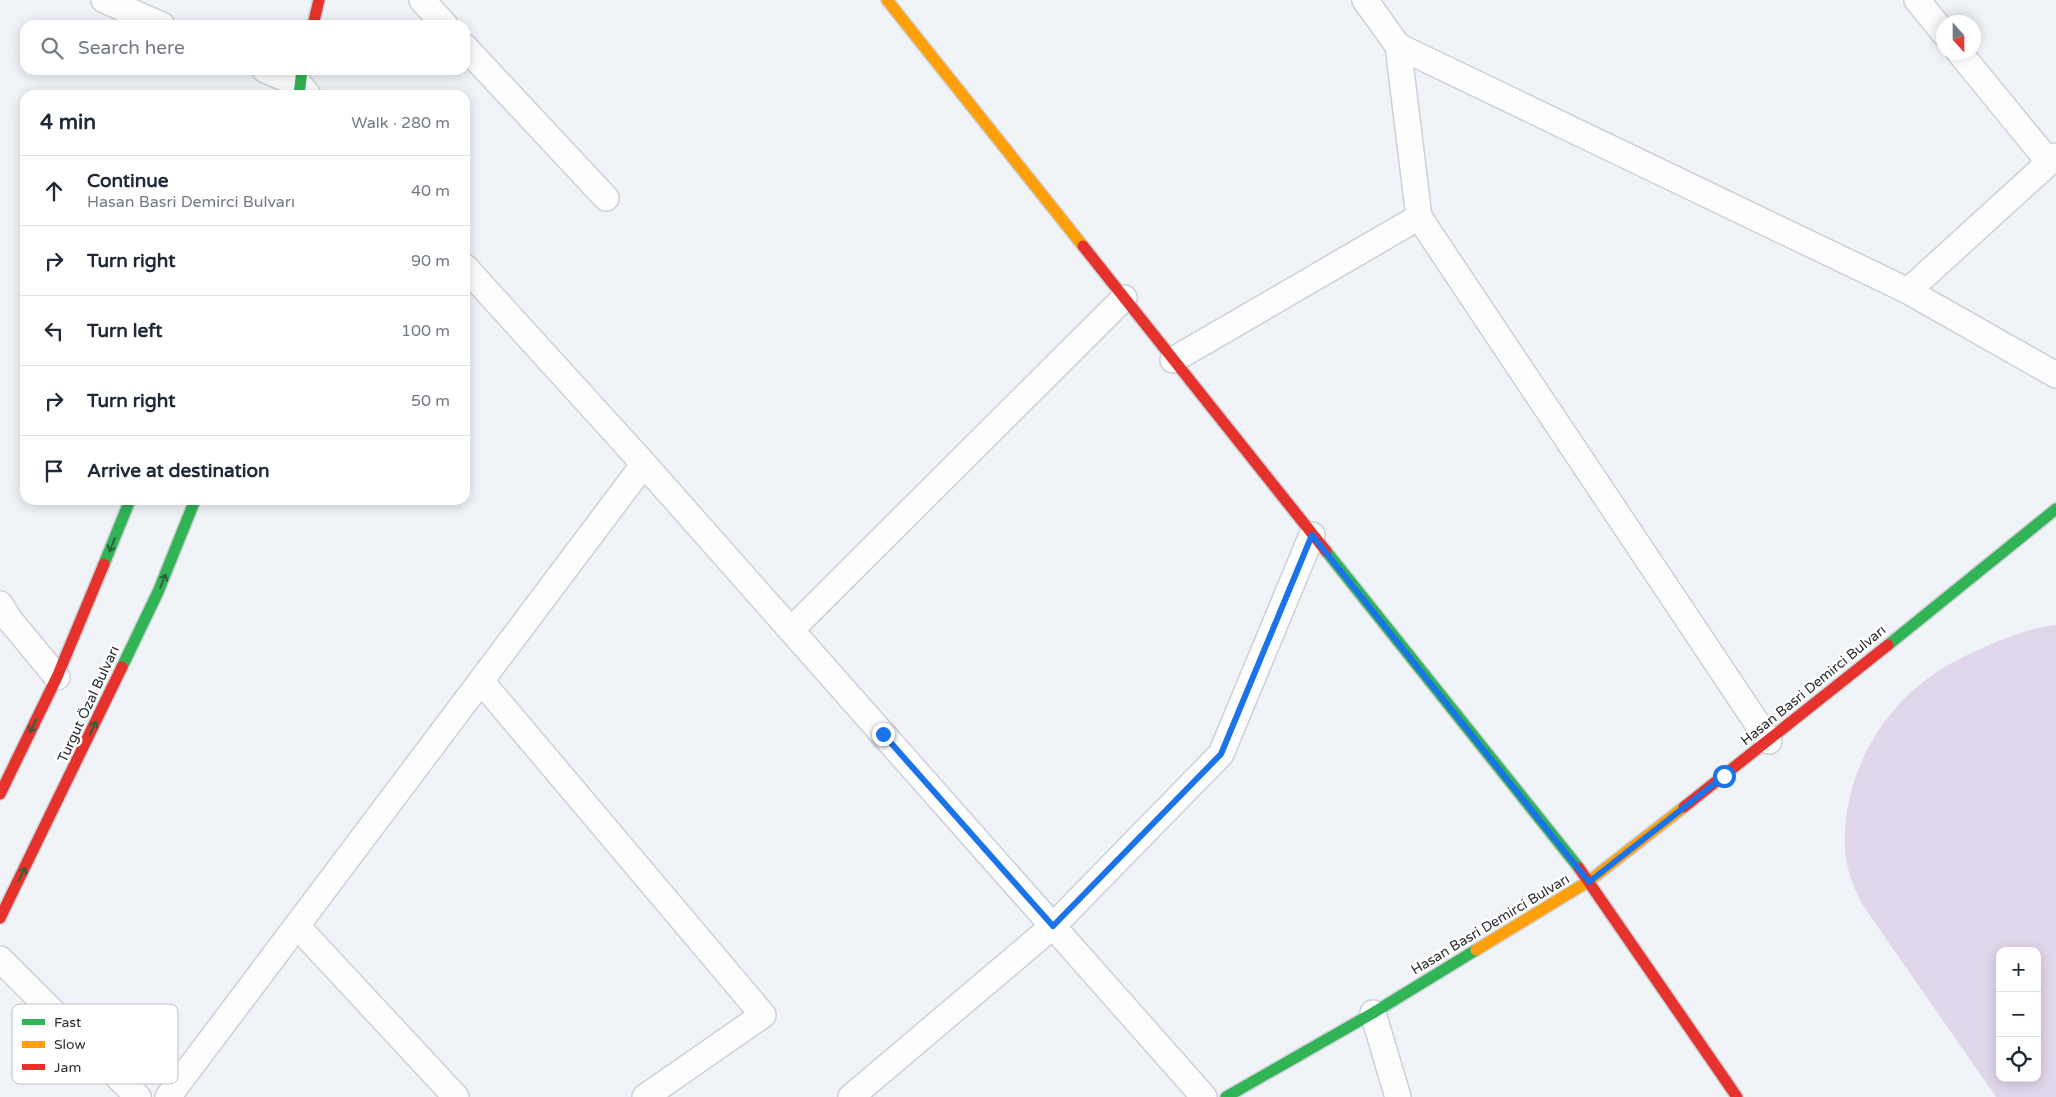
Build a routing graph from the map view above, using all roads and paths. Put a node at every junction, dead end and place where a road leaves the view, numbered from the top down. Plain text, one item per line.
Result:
1 (104, 0) edge
2 (319, 0) edge
3 (422, 0) edge
4 (887, 0) edge
5 (1365, 0) edge
6 (1917, 0) edge
7 (150, 20) edge
8 (314, 20) edge
9 (440, 20) edge
10 (1936, 23) edge
11 (1398, 46) junction
12 (470, 51) edge
13 (1967, 60) edge
14 (275, 75) edge
15 (300, 88) edge
16 (2052, 159) edge
17 (606, 198) dead end
18 (1419, 217) junction
19 (470, 273) edge
20 (1908, 291) junction
21 (1124, 298) junction
22 (1173, 360) junction
23 (2056, 375) edge
24 (644, 464) junction
25 (128, 505) edge
26 (193, 505) edge
27 (2056, 509) edge
28 (1312, 535) junction
29 (0, 604) edge
30 (791, 630) junction
31 (57, 677) junction
32 (481, 681) junction
33 (1769, 741) junction
34 (0, 794) edge
35 (1589, 882) junction
36 (0, 918) edge
37 (297, 926) junction
38 (1053, 926) junction
39 (0, 959) edge
40 (45, 1004) edge
41 (1373, 1013) junction
42 (125, 1084) edge
43 (178, 1084) edge
44 (178, 1084) edge
45 (138, 1097) edge
46 (168, 1097) edge
47 (456, 1097) edge
48 (646, 1097) edge
49 (851, 1097) edge
50 (1204, 1097) edge
51 (1226, 1097) edge
52 (1398, 1097) edge
53 (1737, 1097) edge

1 - 7 street
2 - 8 main road
3 - 9 street
4 - 21 main road
5 - 11 street
6 - 10 street
11 - 18 street
11 - 20 street
12 - 17 street
13 - 16 street
14 - 15 street
16 - 20 street
18 - 22 street
18 - 33 street
19 - 24 street
20 - 23 street
21 - 22 main road
21 - 30 street
22 - 28 main road
24 - 30 street
24 - 32 street
25 -> 31 main road
36 -> 26 main road, Turgut Özal Bulvarı
27 - 33 main road, Hasan Basri Demirci Bulvarı
28 - 35 main road
28 - 38 street
29 - 31 street
30 - 38 street
31 -> 34 main road
32 - 37 street
32 - 48 street
33 - 35 main road, Hasan Basri Demirci Bulvarı
35 - 41 main road, Hasan Basri Demirci Bulvarı
35 - 53 main road
37 - 43 street
37 - 47 street
38 - 49 street
38 - 50 street
39 - 40 street
41 - 51 main road, Hasan Basri Demirci Bulvarı
41 - 52 street
42 - 45 street
44 - 46 street

